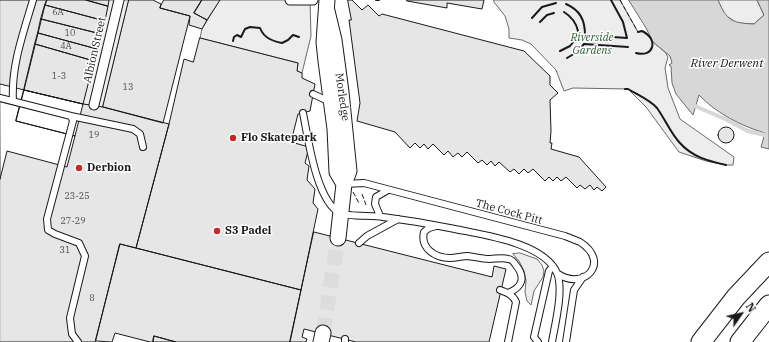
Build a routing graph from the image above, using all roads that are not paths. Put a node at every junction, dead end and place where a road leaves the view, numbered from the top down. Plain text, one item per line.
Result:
1 (32, 0) edge
2 (119, 0) edge
3 (290, 0) edge
4 (314, 0) edge
5 (327, 5) edge
6 (313, 94) dead end
7 (0, 98) edge
8 (13, 101) junction
9 (332, 103) junction
10 (94, 105) dead end
11 (303, 113) dead end
12 (70, 116) junction
13 (143, 147) dead end
14 (344, 184) junction
15 (388, 190) junction
16 (340, 213) junction
17 (380, 216) junction
18 (398, 219) junction
19 (438, 226) junction
20 (338, 238) tunnel mouth
21 (359, 243) dead end
22 (769, 262) edge
23 (553, 266) junction
24 (558, 274) junction
25 (583, 277) junction
26 (500, 290) dead end
27 (508, 293) junction
28 (769, 305) edge
29 (78, 342) edge
30 (508, 342) edge
31 (538, 342) edge
32 (552, 342) edge
33 (566, 342) edge
34 (701, 342) edge
35 (740, 342) edge

1 - 8 lane
2 - 10 street, Albion Street
3 - 4 street
5 - 9 street, Morledge
5 - 14 street, Morledge
6 - 9 lane
7 - 8 lane
8 - 12 lane
9 - 14 street, Morledge
11 - 16 lane
12 - 13 lane
12 - 29 lane
14 - 15 lane, The Cock Pitt
14 - 16 street, Morledge
15 - 17 lane
15 - 25 lane, The Cock Pitt
16 - 17 lane
16 - 20 street, Morledge
17 - 18 lane
18 - 19 lane
18 - 21 lane
19 - 23 lane
19 - 27 lane
22 - 34 main road
23 - 24 lane
23 - 31 lane
24 - 25 lane
24 - 32 lane
25 - 33 lane, The Cock Pitt
26 - 27 lane
27 - 30 lane
28 - 35 main road

